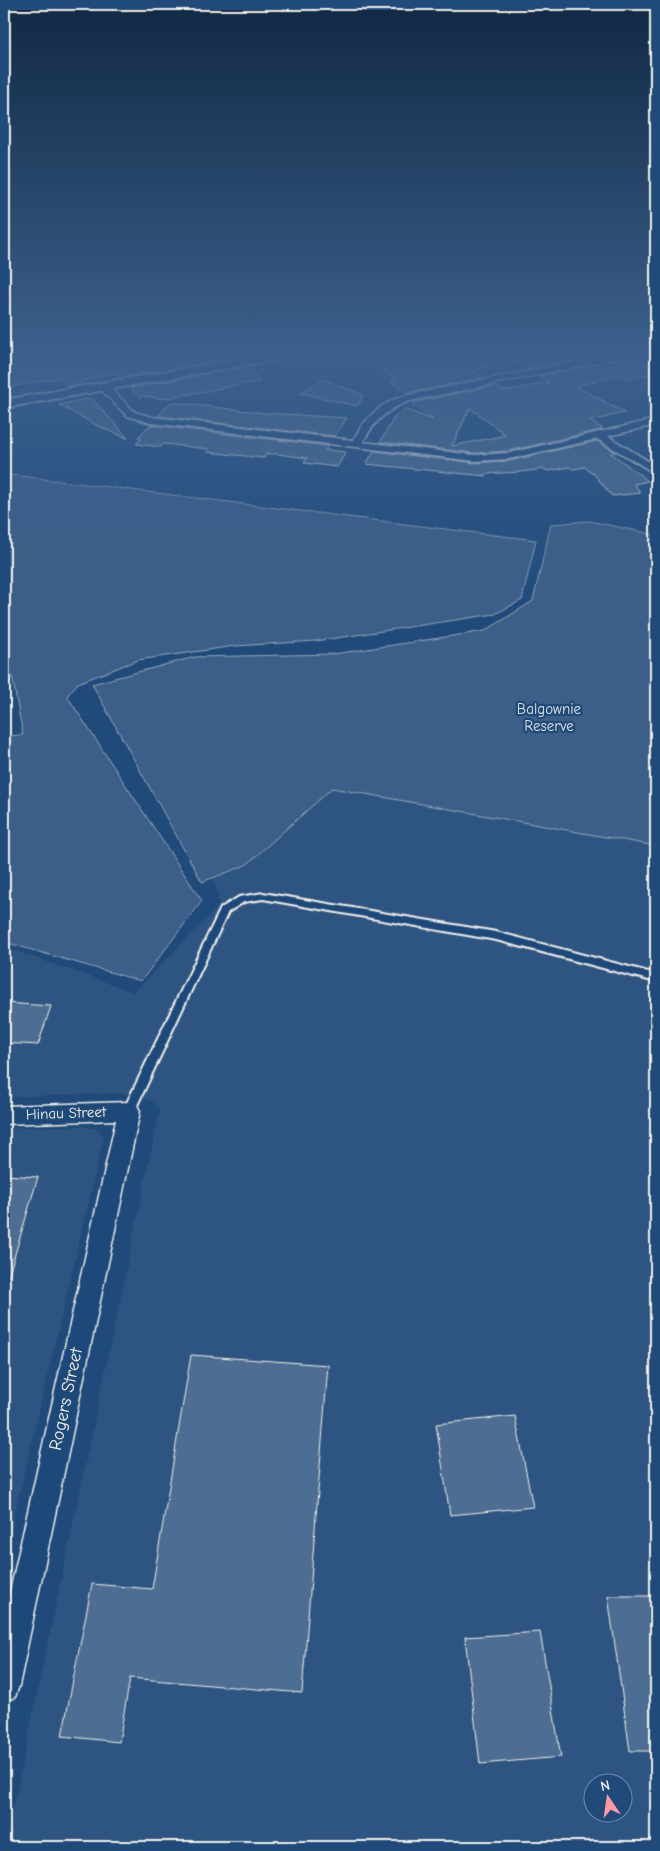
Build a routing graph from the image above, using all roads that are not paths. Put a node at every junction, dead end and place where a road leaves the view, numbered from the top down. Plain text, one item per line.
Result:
1 (325, 440) edge
2 (358, 440) edge
3 (576, 440) edge
4 (608, 440) edge
5 (356, 444) junction
6 (656, 471) edge
7 (656, 978) edge
8 (129, 1111) junction
9 (4, 1115) edge
10 (4, 1686) edge

1 - 5 street
2 - 5 street
3 - 5 street
4 - 6 street
7 - 8 lane
8 - 9 street, Hinau Street
8 - 10 street, Rogers Street

